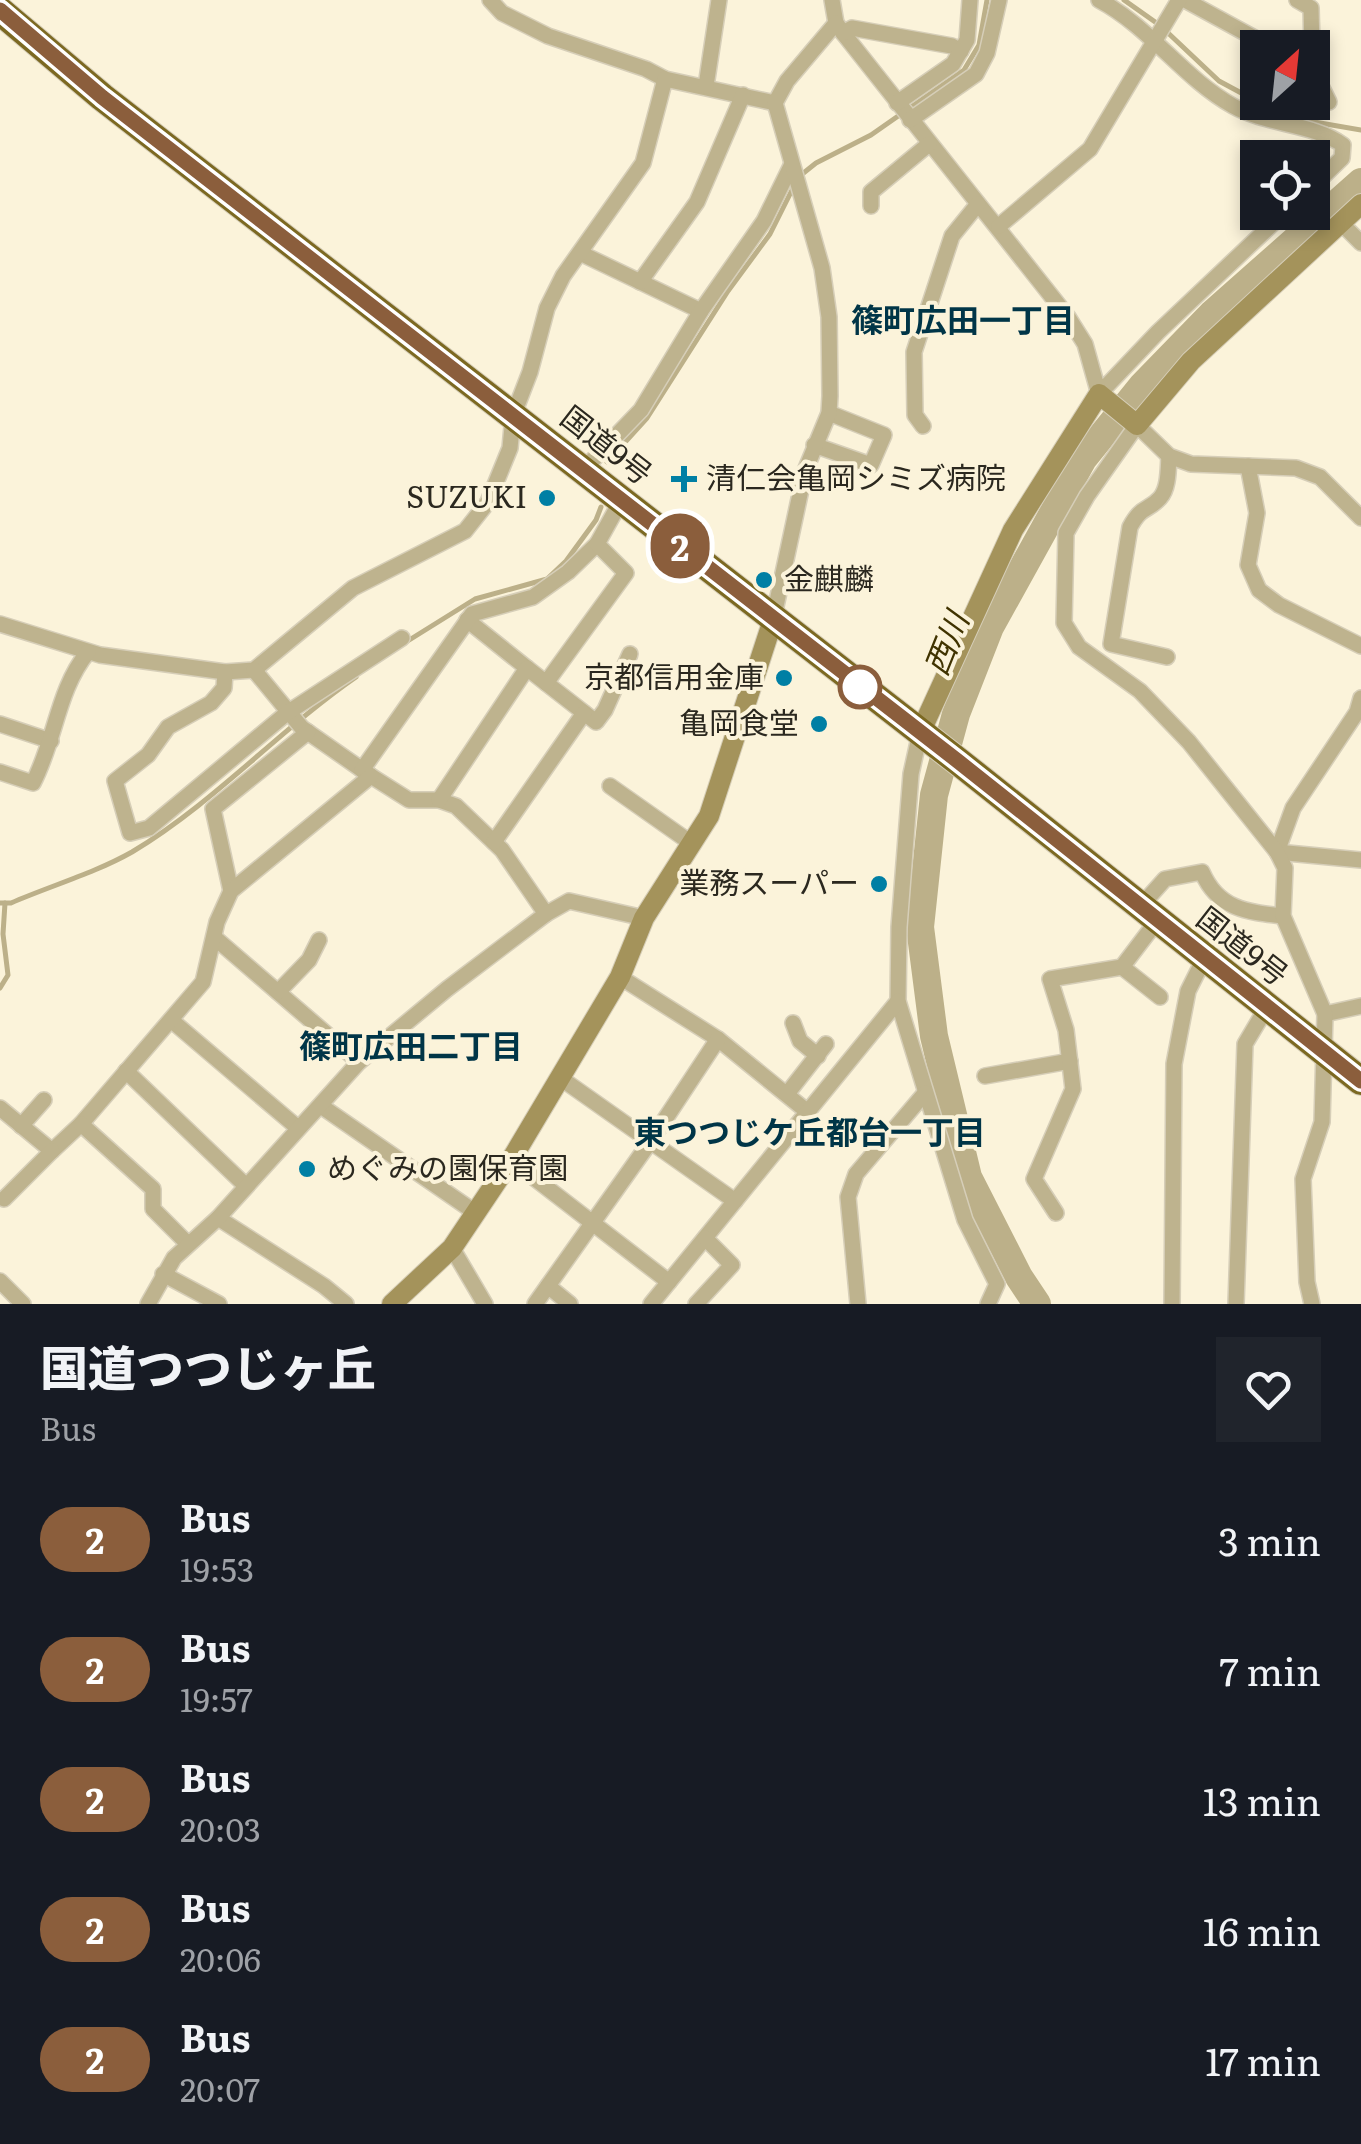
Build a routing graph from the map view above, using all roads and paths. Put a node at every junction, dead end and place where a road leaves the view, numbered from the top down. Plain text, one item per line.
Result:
1 (490, 0) edge
2 (719, 0) edge
3 (832, 0) edge
4 (970, 0) edge
5 (999, 0) edge
6 (1098, 0) edge
7 (1182, 0) edge
8 (1296, 0) edge
9 (0, 10) edge
10 (839, 28) junction
11 (1312, 30) edge
12 (1240, 31) edge
13 (1157, 41) junction
14 (961, 51) junction
15 (664, 79) junction
16 (706, 86) junction
17 (742, 95) junction
18 (774, 103) junction
19 (897, 103) junction
20 (910, 120) junction
21 (929, 144) junction
22 (791, 166) junction
23 (1330, 169) edge
24 (978, 204) junction
25 (1361, 204) edge
26 (870, 206) dead end
27 (1342, 223) junction
28 (999, 226) junction
29 (1266, 230) edge
30 (1361, 243) edge
31 (580, 252) junction
32 (640, 282) junction
33 (701, 310) junction
34 (1103, 397) junction
35 (829, 412) junction
36 (514, 416) junction
37 (1133, 422) junction
38 (922, 426) dead end
39 (814, 445) junction
40 (1169, 456) junction
41 (1248, 466) junction
42 (584, 470) junction
43 (622, 499) junction
44 (1361, 518) edge
45 (597, 544) junction
46 (467, 620) junction
47 (774, 620) junction
48 (0, 624) edge
49 (402, 638) dead end
50 (1361, 646) edge
51 (88, 652) junction
52 (630, 654) dead end
53 (1167, 657) dead end
54 (527, 668) junction
55 (254, 670) junction
56 (226, 672) junction
57 (546, 683) junction
58 (1361, 698) edge
59 (288, 713) junction
60 (584, 713) junction
61 (0, 724) edge
62 (308, 732) junction
63 (926, 738) junction
64 (51, 741) junction
65 (0, 772) edge
66 (367, 773) junction
67 (610, 786) dead end
68 (439, 800) junction
69 (494, 842) junction
70 (692, 843) junction
71 (1277, 852) junction
72 (1361, 860) edge
73 (231, 892) junction
74 (546, 914) junction
75 (1148, 914) junction
76 (1283, 916) junction
77 (644, 918) junction
78 (215, 938) junction
79 (320, 940) dead end
80 (1204, 959) junction
81 (1122, 967) junction
82 (620, 977) junction
83 (278, 992) junction
84 (1160, 998) dead end
85 (898, 1001) junction
86 (1361, 1006) edge
87 (1268, 1007) junction
88 (1324, 1014) junction
89 (171, 1020) junction
90 (793, 1023) dead end
91 (718, 1039) junction
92 (1323, 1051) junction
93 (359, 1062) junction
94 (1070, 1062) junction
95 (126, 1071) junction
96 (985, 1076) dead end
97 (558, 1078) junction
98 (1361, 1081) edge
99 (925, 1093) junction
100 (788, 1094) junction
101 (44, 1100) dead end
102 (321, 1106) junction
103 (0, 1108) edge
104 (809, 1113) junction
105 (81, 1124) junction
106 (21, 1126) junction
107 (298, 1128) junction
108 (650, 1142) junction
109 (52, 1151) junction
110 (512, 1160) junction
111 (246, 1186) junction
112 (4, 1199) dead end
113 (736, 1201) junction
114 (1056, 1213) dead end
115 (476, 1214) junction
116 (218, 1218) junction
117 (594, 1223) junction
118 (705, 1238) junction
119 (187, 1243) junction
120 (452, 1248) junction
121 (164, 1274) junction
122 (0, 1282) edge
123 (669, 1282) junction
124 (548, 1286) junction
125 (23, 1304) edge
126 (148, 1304) edge
127 (219, 1304) edge
128 (346, 1304) edge
129 (392, 1304) edge
130 (485, 1304) edge
131 (535, 1304) edge
132 (570, 1304) edge
133 (651, 1304) edge
134 (696, 1304) edge
135 (858, 1304) edge
136 (988, 1304) edge
137 (1172, 1304) edge
138 (1236, 1304) edge
139 (1312, 1304) edge

1 - 15 street
2 - 16 street
3 - 10 street
4 - 14 street
5 - 20 street
6 - 13 street
7 - 12 street
7 - 13 street
8 - 11 street
9 - 36 highway, 国道9号
10 - 14 street
10 - 18 street
10 - 19 street
13 - 23 street
13 - 28 street
14 - 19 street
15 - 16 street
15 - 31 street
16 - 17 street
17 - 18 street
17 - 32 street
18 - 22 street
19 - 20 street
20 - 21 street
21 - 24 street
21 - 26 street
22 - 33 street
22 - 35 street
24 - 28 street
24 - 38 street
25 - 27 street
27 - 30 street
27 - 37 street
28 - 34 street
29 - 34 street
31 - 32 street
31 - 36 street
32 - 33 street
33 - 42 street
34 - 37 street
34 - 63 street
35 - 39 street
35 - 39 street
36 - 42 highway, 国道9号
36 - 55 street
37 - 40 street
37 - 71 street
39 - 47 street
40 - 41 street
40 - 53 street
41 - 44 street
41 - 50 street
42 - 43 highway, 国道9号
43 - 45 street
43 - 47 highway, 国道9号
45 - 46 street
45 - 57 street
46 - 54 street
46 - 66 street
47 - 63 highway, 国道9号
47 - 70 street
48 - 51 street
49 - 59 street
51 - 56 street
51 - 64 street
52 - 60 street
54 - 57 street
54 - 68 street
55 - 56 street
55 - 59 street
56 - 59 street
57 - 60 street
58 - 71 street
59 - 62 street
60 - 69 street
61 - 64 street
62 - 66 street
62 - 73 street
63 - 75 highway, 国道9号
63 - 85 street
64 - 65 street
66 - 68 street
66 - 73 street
67 - 70 street
68 - 69 street
69 - 74 street
70 - 77 street
71 - 72 street
71 - 76 street
73 - 78 street
74 - 77 street
74 - 93 street
75 - 76 street
75 - 80 highway, 国道9号
75 - 81 street
76 - 88 street
77 - 82 street
78 - 83 street
78 - 89 street
79 - 83 street
80 - 87 highway, 国道9号
80 - 137 street
81 - 84 street
81 - 94 street
82 - 91 street
82 - 97 street
83 - 93 street
85 - 99 street
85 - 104 street
86 - 88 street
87 - 92 highway, 国道9号
87 - 138 street
88 - 92 street
89 - 95 street
89 - 107 street
90 - 100 street
91 - 100 street
91 - 108 street
92 - 98 highway, 国道9号
92 - 139 street
93 - 102 street
94 - 96 street
94 - 114 street
95 - 105 street
95 - 111 street
97 - 108 street
97 - 110 street
99 - 135 street
99 - 136 street
100 - 104 street
101 - 106 street
102 - 107 street
102 - 115 street
103 - 106 street
104 - 113 street
105 - 109 street
105 - 119 street
106 - 109 street
107 - 111 street
108 - 113 street
108 - 117 street
109 - 112 street
110 - 115 street
110 - 117 street
111 - 116 street
113 - 118 street
115 - 120 street
116 - 119 street
116 - 128 street
117 - 123 street
117 - 124 street
118 - 123 street
118 - 134 street
119 - 121 street
120 - 129 street
120 - 130 street
121 - 126 street
121 - 127 street
122 - 125 street
123 - 133 street
124 - 131 street
124 - 132 street

